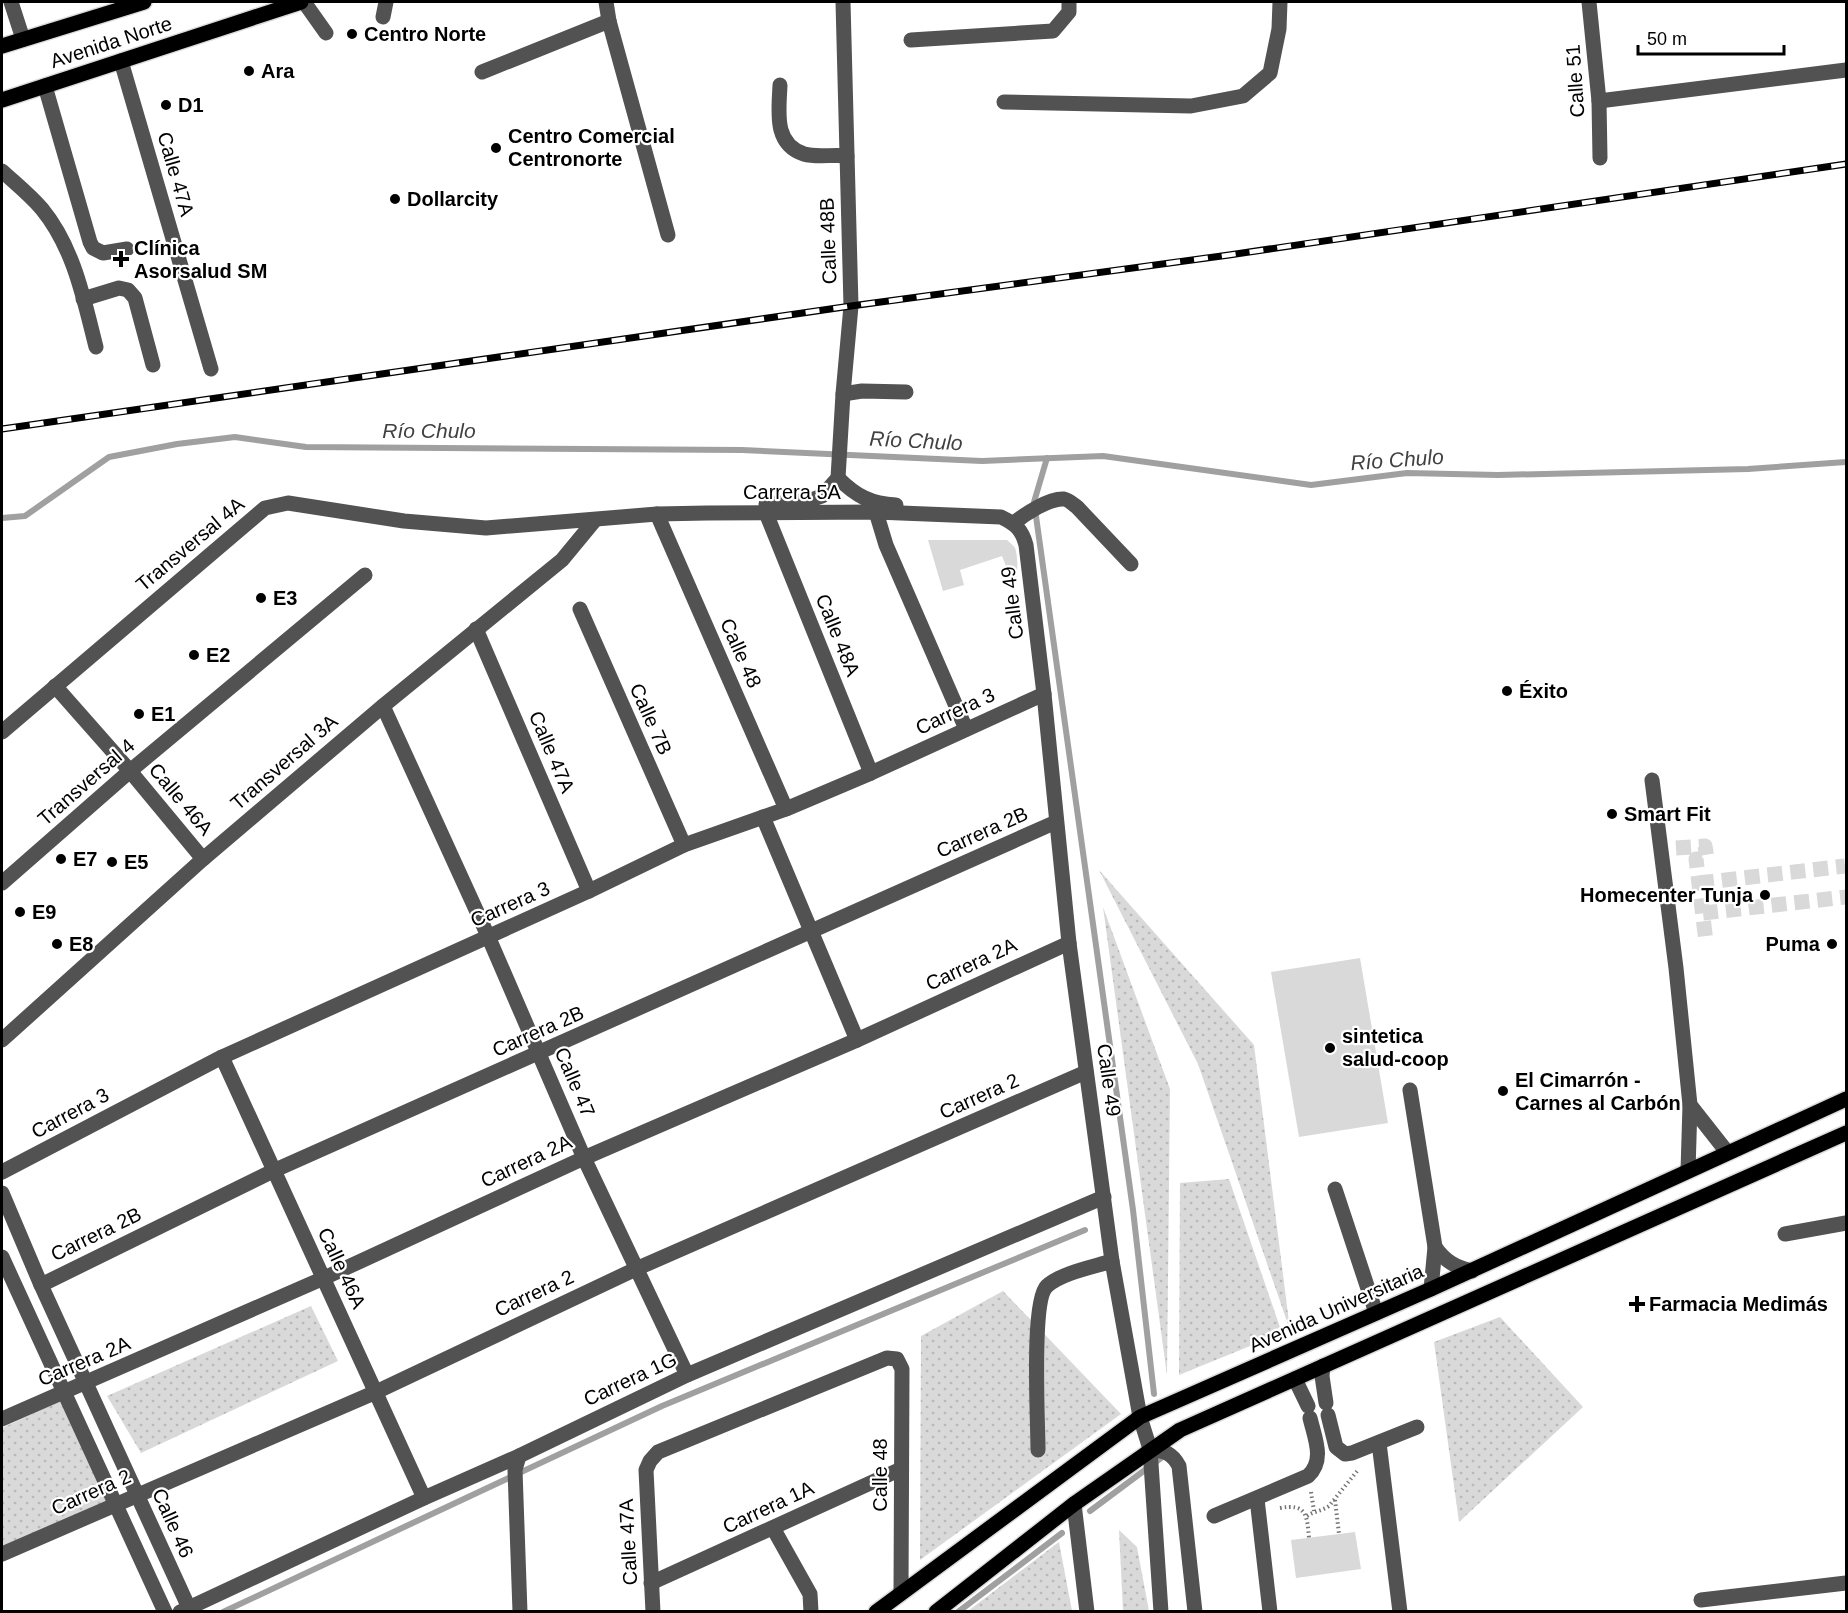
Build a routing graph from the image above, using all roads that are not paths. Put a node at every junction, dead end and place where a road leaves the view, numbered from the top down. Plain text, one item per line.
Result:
1 (11, 2) edge
2 (144, 2) edge
3 (302, 2) edge
4 (606, 2) edge
5 (843, 2) edge
6 (1069, 2) edge
7 (1280, 2) edge
8 (1589, 2) edge
9 (609, 21) junction
10 (326, 33) dead end
11 (23, 39) junction
12 (911, 40) dead end
13 (2, 46) edge
14 (121, 61) junction
15 (1846, 70) edge
16 (482, 72) dead end
17 (780, 85) dead end
18 (45, 86) junction
19 (2, 100) edge
20 (1599, 101) junction
21 (1004, 102) dead end
22 (847, 156) junction
23 (1600, 158) dead end
24 (2, 171) edge
25 (668, 235) dead end
26 (127, 249) dead end
27 (83, 299) junction
28 (96, 347) dead end
29 (153, 365) dead end
30 (211, 369) dead end
31 (906, 392) dead end
32 (843, 394) junction
33 (838, 478) junction
34 (876, 512) junction
35 (707, 513) junction
36 (766, 513) junction
37 (657, 514) junction
38 (999, 517) junction
39 (595, 520) junction
40 (555, 524) joint
41 (1019, 528) junction
42 (1131, 564) dead end
43 (365, 575) dead end
44 (580, 609) dead end
45 (476, 629) junction
46 (55, 686) junction
47 (1044, 694) junction
48 (382, 705) junction
49 (966, 729) junction
50 (2, 732) edge
51 (130, 771) junction
52 (871, 773) junction
53 (1652, 780) dead end
54 (786, 809) junction
55 (763, 817) junction
56 (1056, 822) junction
57 (684, 845) junction
58 (203, 859) junction
59 (2, 884) edge
60 (589, 891) junction
61 (811, 931) junction
62 (488, 936) junction
63 (1069, 942) junction
64 (2, 1040) edge
65 (857, 1040) junction
66 (539, 1054) junction
67 (222, 1057) junction
68 (1086, 1072) junction
69 (1410, 1090) dead end
70 (1846, 1099) edge
71 (1690, 1105) junction
72 (1846, 1133) edge
73 (1727, 1152) junction
74 (585, 1158) junction
75 (273, 1171) junction
76 (1688, 1171) junction
77 (2, 1172) edge
78 (1335, 1190) dead end
79 (2, 1193) edge
80 (1104, 1197) junction
81 (1846, 1223) edge
82 (1785, 1234) dead end
83 (1435, 1247) junction
84 (2, 1257) edge
85 (1112, 1262) junction
86 (638, 1268) junction
87 (1472, 1271) junction
88 (324, 1278) junction
89 (41, 1284) junction
90 (1431, 1289) junction
91 (1376, 1313) junction
92 (1323, 1366) junction
93 (687, 1375) junction
94 (1295, 1379) junction
95 (87, 1383) junction
96 (65, 1392) junction
97 (375, 1392) junction
98 (1140, 1417) junction
99 (2, 1419) edge
100 (1417, 1427) dead end
101 (1379, 1443) junction
102 (1150, 1449) junction
103 (1038, 1450) dead end
104 (517, 1463) junction
105 (901, 1469) junction
106 (646, 1470) joint
107 (137, 1494) junction
108 (424, 1498) junction
109 (117, 1504) junction
110 (1074, 1504) junction
111 (1257, 1506) junction
112 (1214, 1516) dead end
113 (773, 1528) junction
114 (2, 1554) edge
115 (651, 1583) junction
116 (1846, 1583) edge
117 (901, 1593) junction
118 (1701, 1600) dead end
119 (184, 1610) edge
120 (165, 1611) edge
121 (520, 1611) edge
122 (653, 1611) edge
123 (811, 1611) edge
124 (876, 1611) edge
125 (936, 1611) edge
126 (1087, 1611) edge
127 (1161, 1611) edge
128 (1196, 1611) edge
129 (1270, 1611) edge
130 (1400, 1611) edge

1 - 11 street
2 - 11 main road, Avenida Norte
3 - 10 street
3 - 14 main road, Avenida Norte
4 - 9 street
5 - 22 street, Calle 48B
6 - 12 street
7 - 21 street
8 - 20 street, Calle 51
9 - 16 street
9 - 25 street
11 - 13 main road, Avenida Norte
14 - 18 main road, Avenida Norte
14 - 30 street, Calle 47A
15 - 20 street
17 - 22 street
18 - 19 main road, Avenida Norte
18 - 26 street
20 - 23 street, Calle 51
22 - 32 street, Calle 48B
24 - 27 street
27 - 28 street
27 - 29 street
31 - 32 street
32 - 33 street, Calle 48B
33 - 35 street
33 - 38 street
34 - 36 street, Carrera 5A
34 - 38 street, Carrera 5A
34 - 49 street
35 - 36 street, Carrera 5A
35 - 37 street, Carrera 5A
36 - 52 street, Calle 48A
37 - 39 street, Carrera 5A
37 - 54 street, Calle 48
38 - 41 street, Carrera 5A
39 - 40 street, Carrera 5A
39 - 45 street, Transversal 3A
40 - 46 street, Transversal 4A
41 - 42 street
41 - 47 street, Calle 49
43 - 51 street, Transversal 4
44 - 57 street, Calle 7B
45 - 48 street, Transversal 3A
45 - 60 street, Calle 47A
46 - 50 street, Transversal 4A
46 - 51 street, Calle 46A
47 - 49 street, Carrera 3
47 - 56 street, Calle 49
48 - 58 street, Transversal 3A
48 - 62 street, Calle 47
49 - 52 street, Carrera 3
51 - 58 street, Calle 46A
51 - 59 street, Transversal 4
52 - 54 street, Carrera 3
53 - 71 street
54 - 55 street, Carrera 3
55 - 57 street, Carrera 3
55 - 61 street
56 - 61 street, Carrera 2B
56 - 63 street, Calle 49
57 - 60 street, Carrera 3
58 - 64 street, Transversal 3A
60 - 62 street, Carrera 3
61 - 65 street
61 - 66 street, Carrera 2B
62 - 66 street, Calle 47
62 - 67 street, Carrera 3
63 - 65 street, Carrera 2A
63 - 68 street, Calle 49
65 - 74 street, Carrera 2A
66 - 74 street, Calle 47
66 - 75 street, Carrera 2B
67 - 75 street, Calle 46A
67 - 77 street, Carrera 3
68 - 80 street, Calle 49
68 - 86 street, Carrera 2
69 - 83 street
70 - 73 main road, Avenida Universitaria
71 - 73 street
71 - 76 street
72 - 92 main road
73 - 76 main road, Avenida Universitaria
74 - 86 street, Calle 47
74 - 88 street, Carrera 2A
75 - 88 street, Calle 46A
75 - 89 street, Carrera 2B
76 - 87 main road, Avenida Universitaria
78 - 91 street
79 - 89 street, Calle 46
80 - 85 street, Calle 49
80 - 93 street, Carrera 1G
81 - 82 street
83 - 87 street
83 - 90 street
84 - 96 street
85 - 98 street, Calle 49
85 - 103 street
86 - 93 street, Calle 47
86 - 97 street, Carrera 2
87 - 90 main road, Avenida Universitaria
88 - 95 street, Carrera 2A
88 - 97 street, Calle 46A
89 - 95 street, Calle 46
90 - 91 main road, Avenida Universitaria
91 - 98 main road, Avenida Universitaria
92 - 94 main road
92 - 101 street
93 - 104 street, Carrera 1G
94 - 102 main road
94 - 111 street
95 - 96 street, Carrera 2A
95 - 107 street, Calle 46
96 - 99 street, Carrera 2A
96 - 109 street
97 - 107 street, Carrera 2
97 - 108 street, Calle 46A
98 - 102 street, Calle 49
98 - 117 main road, Avenida Universitaria
100 - 101 street
101 - 130 street
102 - 110 main road
102 - 127 street, Calle 49
102 - 128 street
104 - 108 street, Carrera 1G
104 - 121 street
105 - 106 street, Calle 48
105 - 113 street, Carrera 1A
105 - 117 street, Calle 48
106 - 115 street, Calle 47A
107 - 109 street, Carrera 2
107 - 119 street, Calle 46
108 - 119 street, Carrera 1G
109 - 114 street, Carrera 2
109 - 120 street
110 - 125 main road
110 - 126 street
111 - 112 street
111 - 129 street
113 - 115 street, Carrera 1A
113 - 123 street
115 - 122 street, Calle 47A
116 - 118 street
117 - 124 main road, Avenida Universitaria

